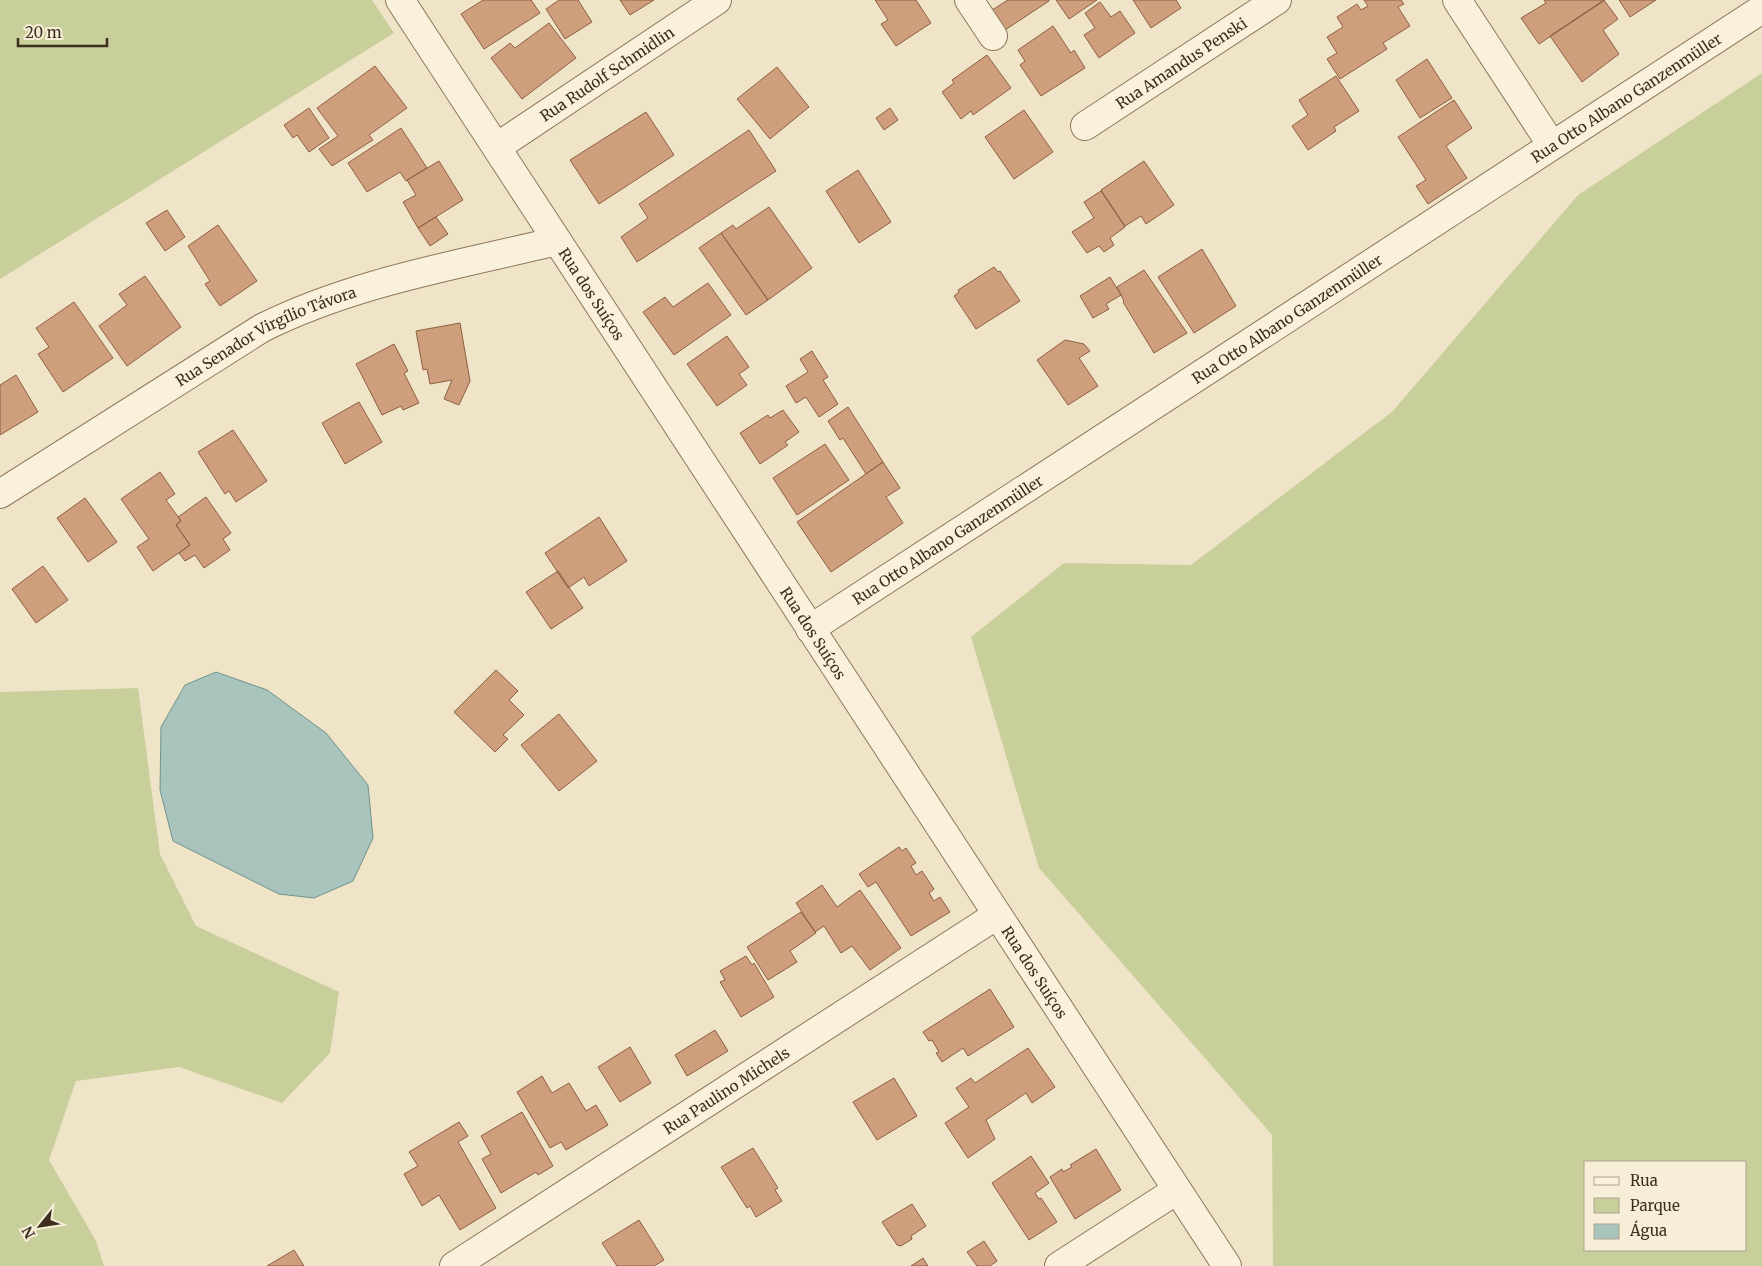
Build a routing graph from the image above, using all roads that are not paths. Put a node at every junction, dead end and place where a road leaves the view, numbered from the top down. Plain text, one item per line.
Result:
1 (400, 0) edge
2 (717, 0) edge
3 (969, 0) edge
4 (1277, 0) edge
5 (1457, 0) edge
6 (1762, 9) edge
7 (993, 36) dead end
8 (1085, 126) dead end
9 (1551, 144) junction
10 (497, 147) junction
11 (557, 241) junction
12 (0, 494) edge
13 (810, 629) junction
14 (997, 915) junction
15 (1177, 1190) junction
16 (454, 1266) edge
17 (1059, 1266) edge
18 (1227, 1266) edge

1 - 10 street, Rua dos Suíços
2 - 10 street, Rua Rudolf Schmidlin
3 - 7 street
4 - 8 street, Rua Amandus Penski
5 - 9 street
6 - 9 street, Rua Otto Albano Ganzenmüller
9 - 13 street, Rua Otto Albano Ganzenmüller
10 - 11 street, Rua dos Suíços
11 - 12 street, Rua Senador Virgílio Távora
11 - 13 street, Rua dos Suíços
13 - 14 street, Rua dos Suíços
14 - 15 street, Rua dos Suíços
14 - 16 street, Rua Paulino Michels
15 - 17 street
15 - 18 street, Rua dos Suíços

